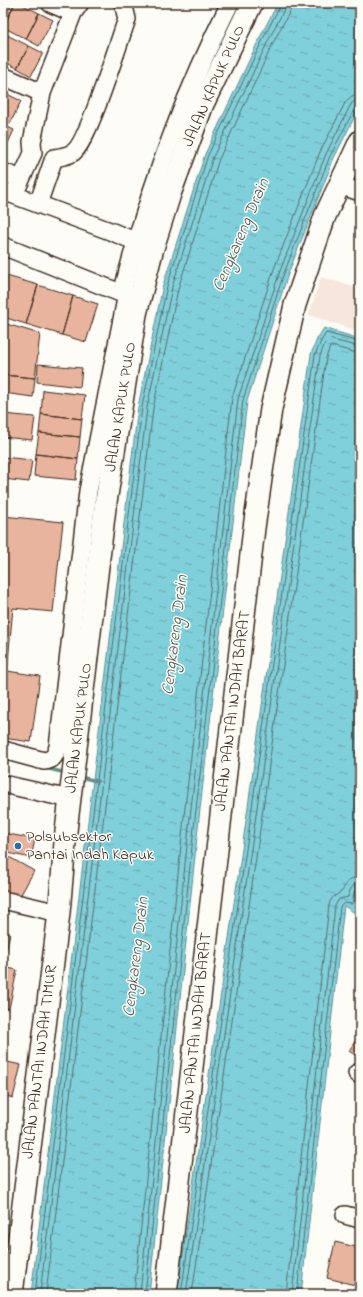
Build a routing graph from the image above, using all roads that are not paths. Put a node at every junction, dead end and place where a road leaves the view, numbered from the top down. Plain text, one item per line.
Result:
1 (50, 3) edge
2 (123, 3) edge
3 (230, 3) edge
4 (252, 3) edge
5 (76, 8) edge
6 (3, 76) edge
7 (42, 93) junction
8 (360, 142) edge
9 (3, 172) edge
10 (21, 179) junction
11 (339, 185) junction
12 (360, 192) edge
13 (8, 193) edge
14 (38, 204) junction
15 (144, 245) junction
16 (3, 246) edge
17 (128, 302) junction
18 (3, 750) edge
19 (3, 784) edge
20 (72, 784) junction
21 (66, 831) joint
22 (3, 900) edge
23 (58, 913) junction
24 (12, 1294) edge
25 (166, 1294) edge

1 - 5 street
2 - 14 street
3 - 15 street, JALAN KAPUK PULO
4 - 15 main road, JALAN KAPUK PULO
5 - 7 street
6 - 7 street
7 - 10 street
8 - 11 main road, JALAN PANTAI INDAH BARAT
9 - 10 street
10 - 13 street
11 - 12 street
11 - 25 main road, JALAN PANTAI INDAH BARAT
13 - 14 street
14 - 15 street
15 - 17 main road, JALAN KAPUK PULO
16 - 17 street
17 - 18 street
17 - 20 main road, JALAN KAPUK PULO
19 - 20 street
20 - 21 main road, JALAN KAPUK PULO
21 - 23 main road, JALAN PANTAI INDAH TIMUR
22 - 23 street
23 - 24 main road, JALAN PANTAI INDAH TIMUR

